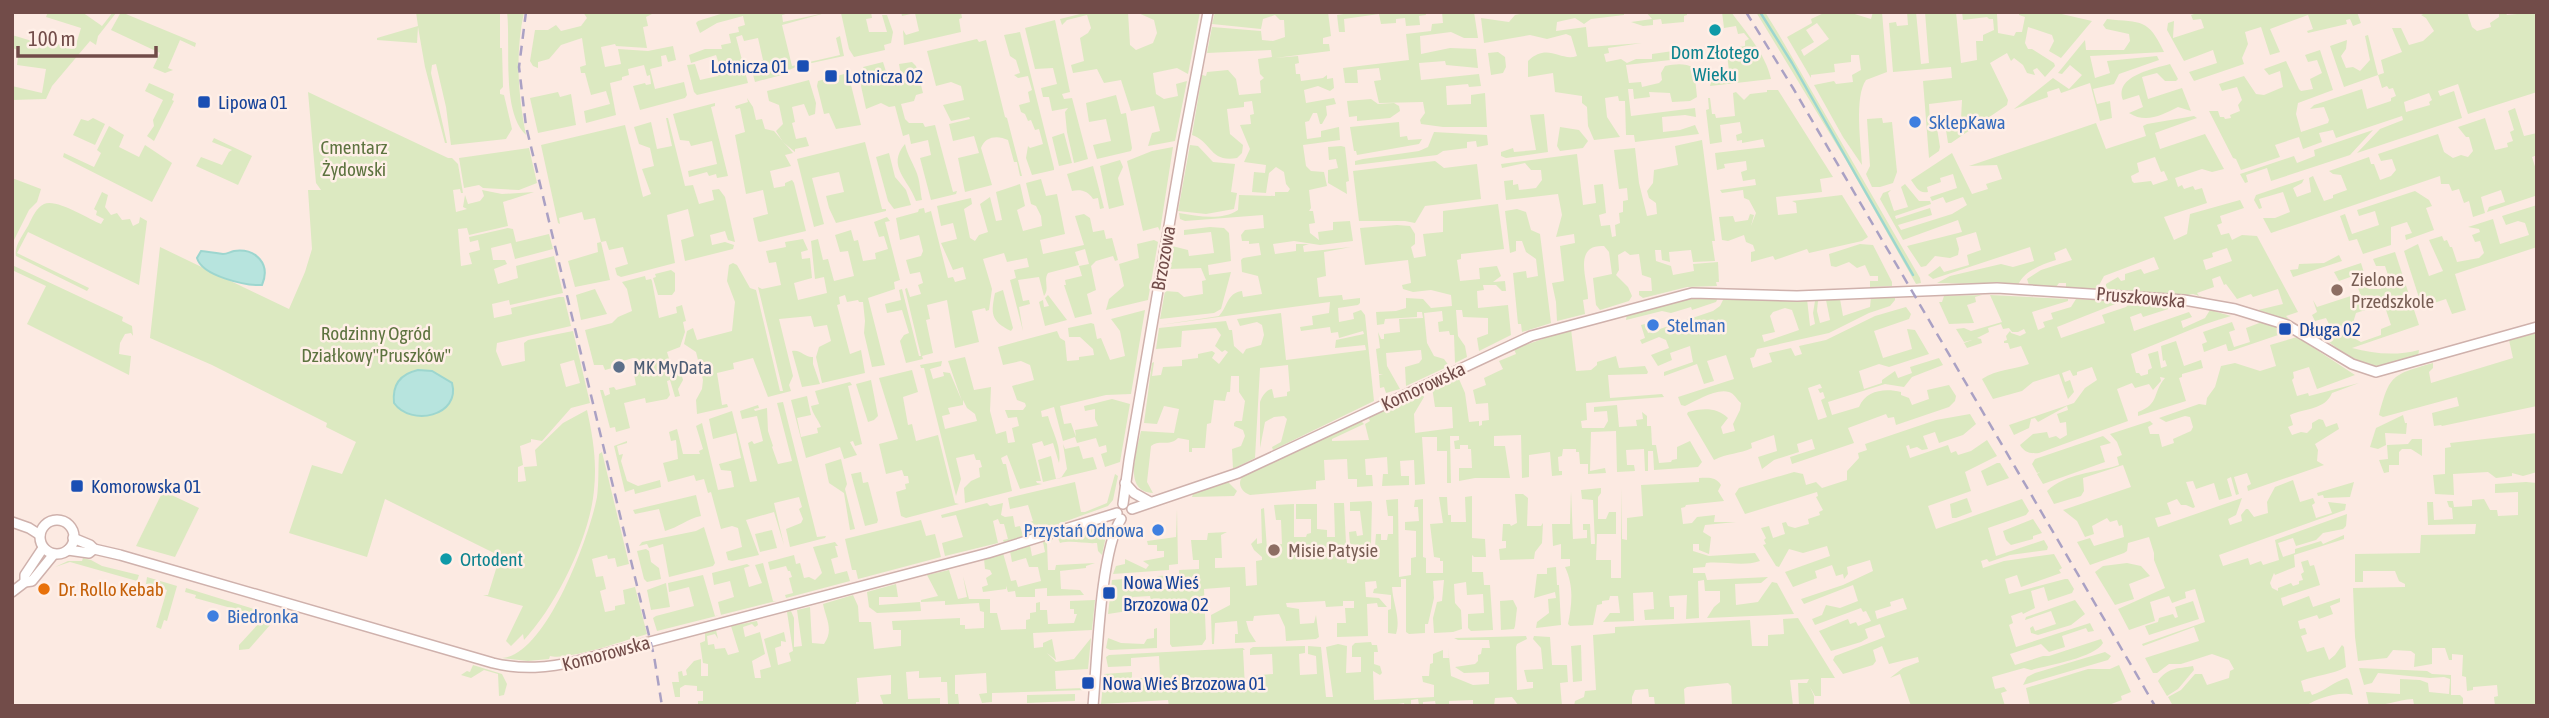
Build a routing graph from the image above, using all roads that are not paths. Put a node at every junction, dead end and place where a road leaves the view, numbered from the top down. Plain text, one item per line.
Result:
1 (1208, 12) edge
2 (1724, 294) joint
3 (2537, 327) edge
4 (1125, 483) junction
5 (1150, 502) junction
6 (1127, 506) junction
7 (1119, 516) junction
8 (12, 522) edge
9 (40, 535) junction
10 (73, 537) junction
11 (43, 548) junction
12 (68, 550) junction
13 (94, 550) junction
14 (54, 554) junction
15 (25, 582) junction
16 (12, 592) edge
17 (1093, 706) edge

1 - 4 street, Brzozowa
2 - 3 street, Pruszkowska
2 - 5 street, Komorowska
4 - 5 street
4 - 6 street, Brzozowa
5 - 6 street, Komorowska
6 - 7 street
6 - 7 street
7 - 13 street, Komorowska
7 - 17 street
8 - 9 street
9 - 10 street
9 - 11 street
10 - 12 street
10 - 13 street, Komorowska
11 - 14 street
11 - 15 street
12 - 13 street, Komorowska
12 - 14 street
14 - 15 street
15 - 16 street

